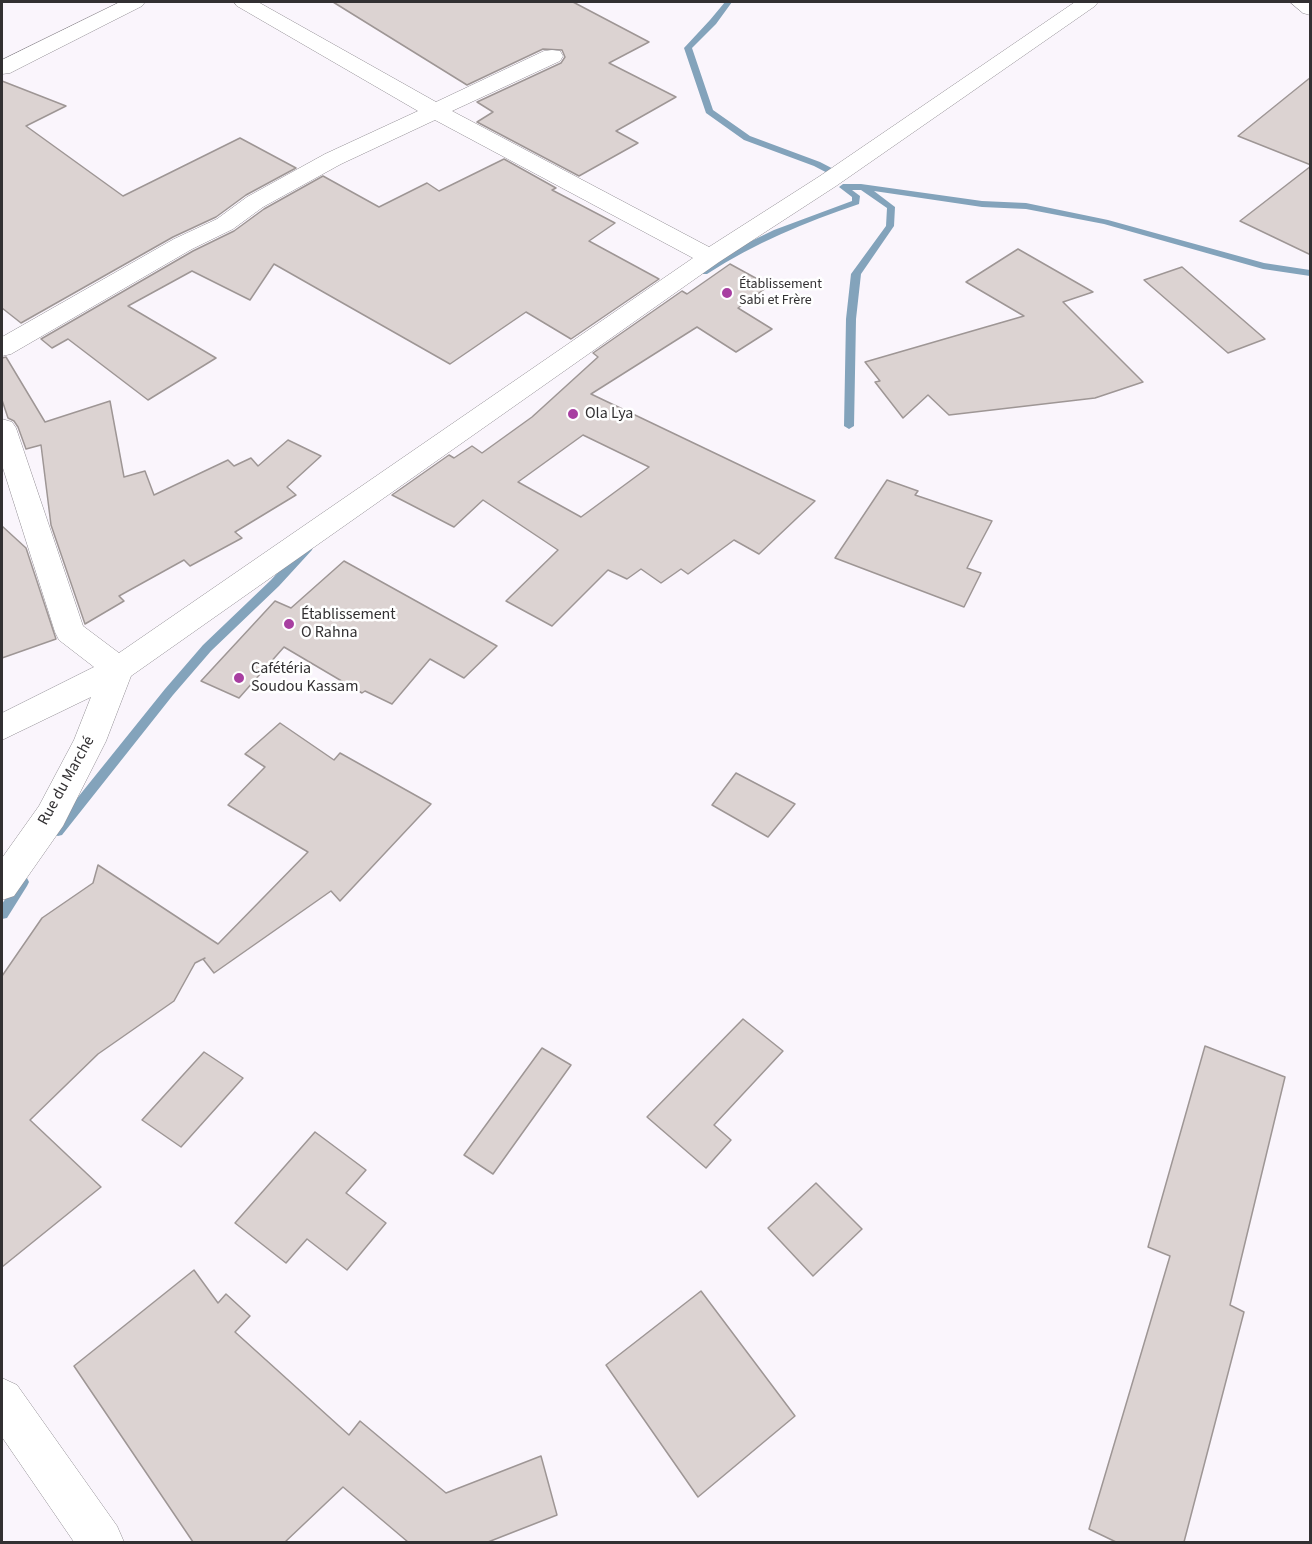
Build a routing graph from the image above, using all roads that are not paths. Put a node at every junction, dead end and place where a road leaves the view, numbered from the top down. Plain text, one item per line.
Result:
1 (135, 2) edge
2 (244, 2) edge
3 (1088, 2) edge
4 (1300, 2) edge
5 (1311, 9) edge
6 (552, 56) dead end
7 (2, 68) edge
8 (435, 111) junction
9 (710, 257) junction
10 (2, 348) edge
11 (2, 428) edge
12 (118, 669) junction
13 (2, 727) edge
14 (2, 885) edge
15 (2, 1400) edge
16 (101, 1542) edge

1 - 7 main road
2 - 8 main road
3 - 9 main road
4 - 5 main road
6 - 8 main road
8 - 9 main road
8 - 10 main road
9 - 12 main road
11 - 12 main road
12 - 13 main road
12 - 14 main road, Rue du Marché
15 - 16 main road

